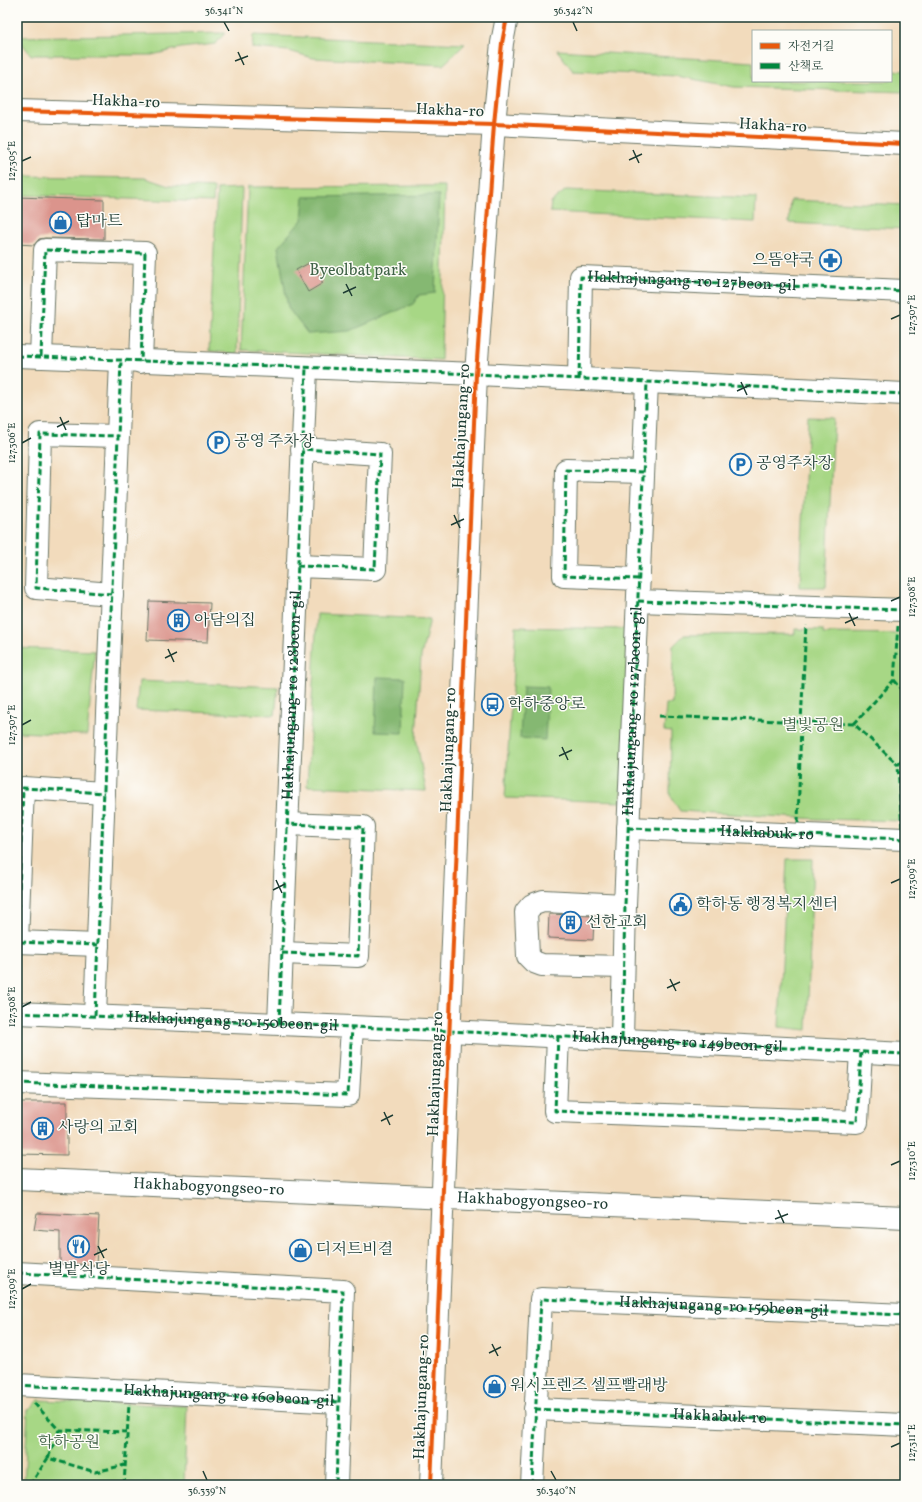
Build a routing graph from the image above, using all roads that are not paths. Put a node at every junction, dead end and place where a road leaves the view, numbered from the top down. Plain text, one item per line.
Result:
1 (507, 17) edge
2 (17, 111) edge
3 (494, 124) junction
4 (905, 144) edge
5 (905, 291) edge
6 (17, 356) edge
7 (41, 357) junction
8 (131, 361) junction
9 (306, 368) junction
10 (476, 374) junction
11 (579, 379) junction
12 (647, 382) junction
13 (905, 394) edge
14 (118, 436) junction
15 (302, 449) junction
16 (643, 472) junction
17 (297, 566) junction
18 (639, 579) junction
19 (112, 594) junction
20 (638, 601) junction
21 (905, 610) edge
22 (104, 793) junction
23 (287, 824) junction
24 (628, 828) junction
25 (905, 839) edge
26 (625, 906) junction
27 (98, 945) junction
28 (282, 953) junction
29 (623, 967) junction
30 (17, 1013) edge
31 (95, 1016) junction
32 (279, 1023) junction
33 (352, 1027) junction
34 (449, 1031) junction
35 (558, 1036) junction
36 (622, 1039) junction
37 (861, 1051) junction
38 (905, 1054) edge
39 (17, 1084) edge
40 (17, 1179) edge
41 (442, 1198) junction
42 (905, 1218) edge
43 (17, 1273) edge
44 (905, 1315) edge
45 (17, 1385) edge
46 (339, 1402) junction
47 (535, 1409) junction
48 (905, 1425) edge
49 (336, 1485) edge
50 (431, 1485) edge
51 (532, 1485) edge

1 - 3 street, Hakhajungang-ro
2 - 3 street, Hakha-ro
3 - 4 street, Hakha-ro
3 - 10 street, Hakhajungang-ro
5 - 11 street, Hakhajungang-ro 127beon-gil
6 - 7 street
7 - 8 street
7 - 8 street
8 - 9 street
8 - 14 street
9 - 10 street
9 - 15 street, Hakhajungang-ro 128beon-gil
10 - 11 street
10 - 34 street, Hakhajungang-ro
11 - 12 street
12 - 13 street
12 - 16 street, Hakhajungang-ro 127beon-gil
14 - 19 street
14 - 19 street
15 - 17 street, Hakhajungang-ro 128beon-gil
15 - 17 street
16 - 18 street, Hakhajungang-ro 127beon-gil
16 - 18 street
17 - 23 street, Hakhajungang-ro 128beon-gil
18 - 20 street, Hakhajungang-ro 127beon-gil
19 - 22 street
20 - 21 street
20 - 24 street, Hakhajungang-ro 127beon-gil
22 - 27 street
22 - 27 street
23 - 28 street, Hakhajungang-ro 128beon-gil
23 - 28 street
24 - 25 street, Hakhabuk-ro
24 - 26 street, Hakhajungang-ro 127beon-gil
26 - 29 street, Hakhajungang-ro 127beon-gil
26 - 29 street
27 - 31 street
28 - 32 street, Hakhajungang-ro 128beon-gil
29 - 36 street, Hakhajungang-ro 127beon-gil
30 - 31 street, Hakhajungang-ro 150beon-gil
31 - 32 street, Hakhajungang-ro 150beon-gil
32 - 33 street, Hakhajungang-ro 150beon-gil
33 - 34 street, Hakhajungang-ro 150beon-gil
33 - 39 street
34 - 35 street, Hakhajungang-ro 149beon-gil
34 - 41 street, Hakhajungang-ro
35 - 36 street, Hakhajungang-ro 149beon-gil
35 - 37 street
36 - 37 street, Hakhajungang-ro 149beon-gil
37 - 38 street, Hakhajungang-ro 149beon-gil
40 - 41 street, Hakhabogyongseo-ro
41 - 42 street, Hakhabogyongseo-ro
41 - 50 street, Hakhajungang-ro
43 - 46 street, Hakhajungang-ro 160beon-gil
44 - 47 street, Hakhajungang-ro 159beon-gil
45 - 46 street, Hakhajungang-ro 160beon-gil
46 - 49 street
47 - 48 street, Hakhabuk-ro
47 - 51 street

